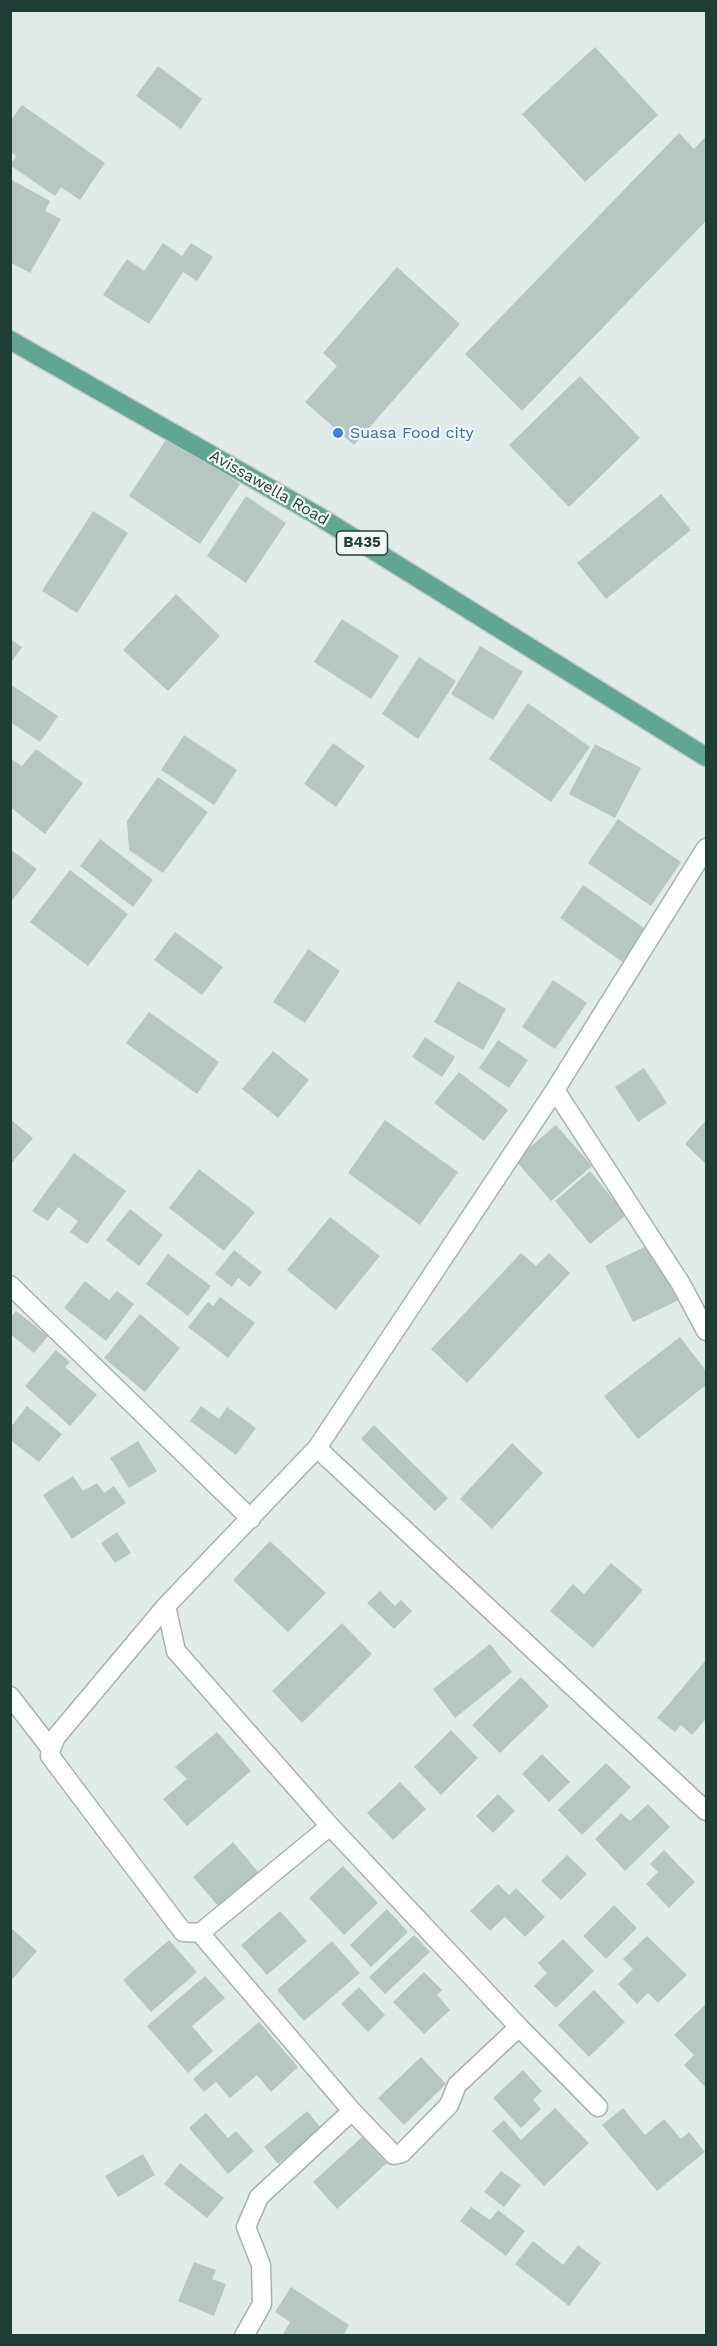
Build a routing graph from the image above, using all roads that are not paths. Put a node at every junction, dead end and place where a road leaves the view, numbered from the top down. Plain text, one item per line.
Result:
1 (10, 340) edge
2 (706, 757) edge
3 (706, 848) edge
4 (555, 1090) junction
5 (10, 1284) edge
6 (706, 1330) edge
7 (316, 1448) junction
8 (251, 1519) junction
9 (166, 1606) junction
10 (10, 1696) edge
11 (51, 1749) junction
12 (706, 1811) edge
13 (330, 1826) junction
14 (200, 1933) junction
15 (519, 2027) junction
16 (598, 2107) dead end
17 (352, 2111) junction
18 (244, 2336) edge

1 - 2 main road, Avissawella Road / B435
3 - 4 street
4 - 6 street
4 - 7 street
5 - 8 street
7 - 8 street
7 - 12 street
8 - 9 street
9 - 11 street
9 - 13 street
10 - 11 street
11 - 14 street
13 - 14 street
13 - 15 street
14 - 17 street
15 - 16 street
15 - 17 street
17 - 18 street

